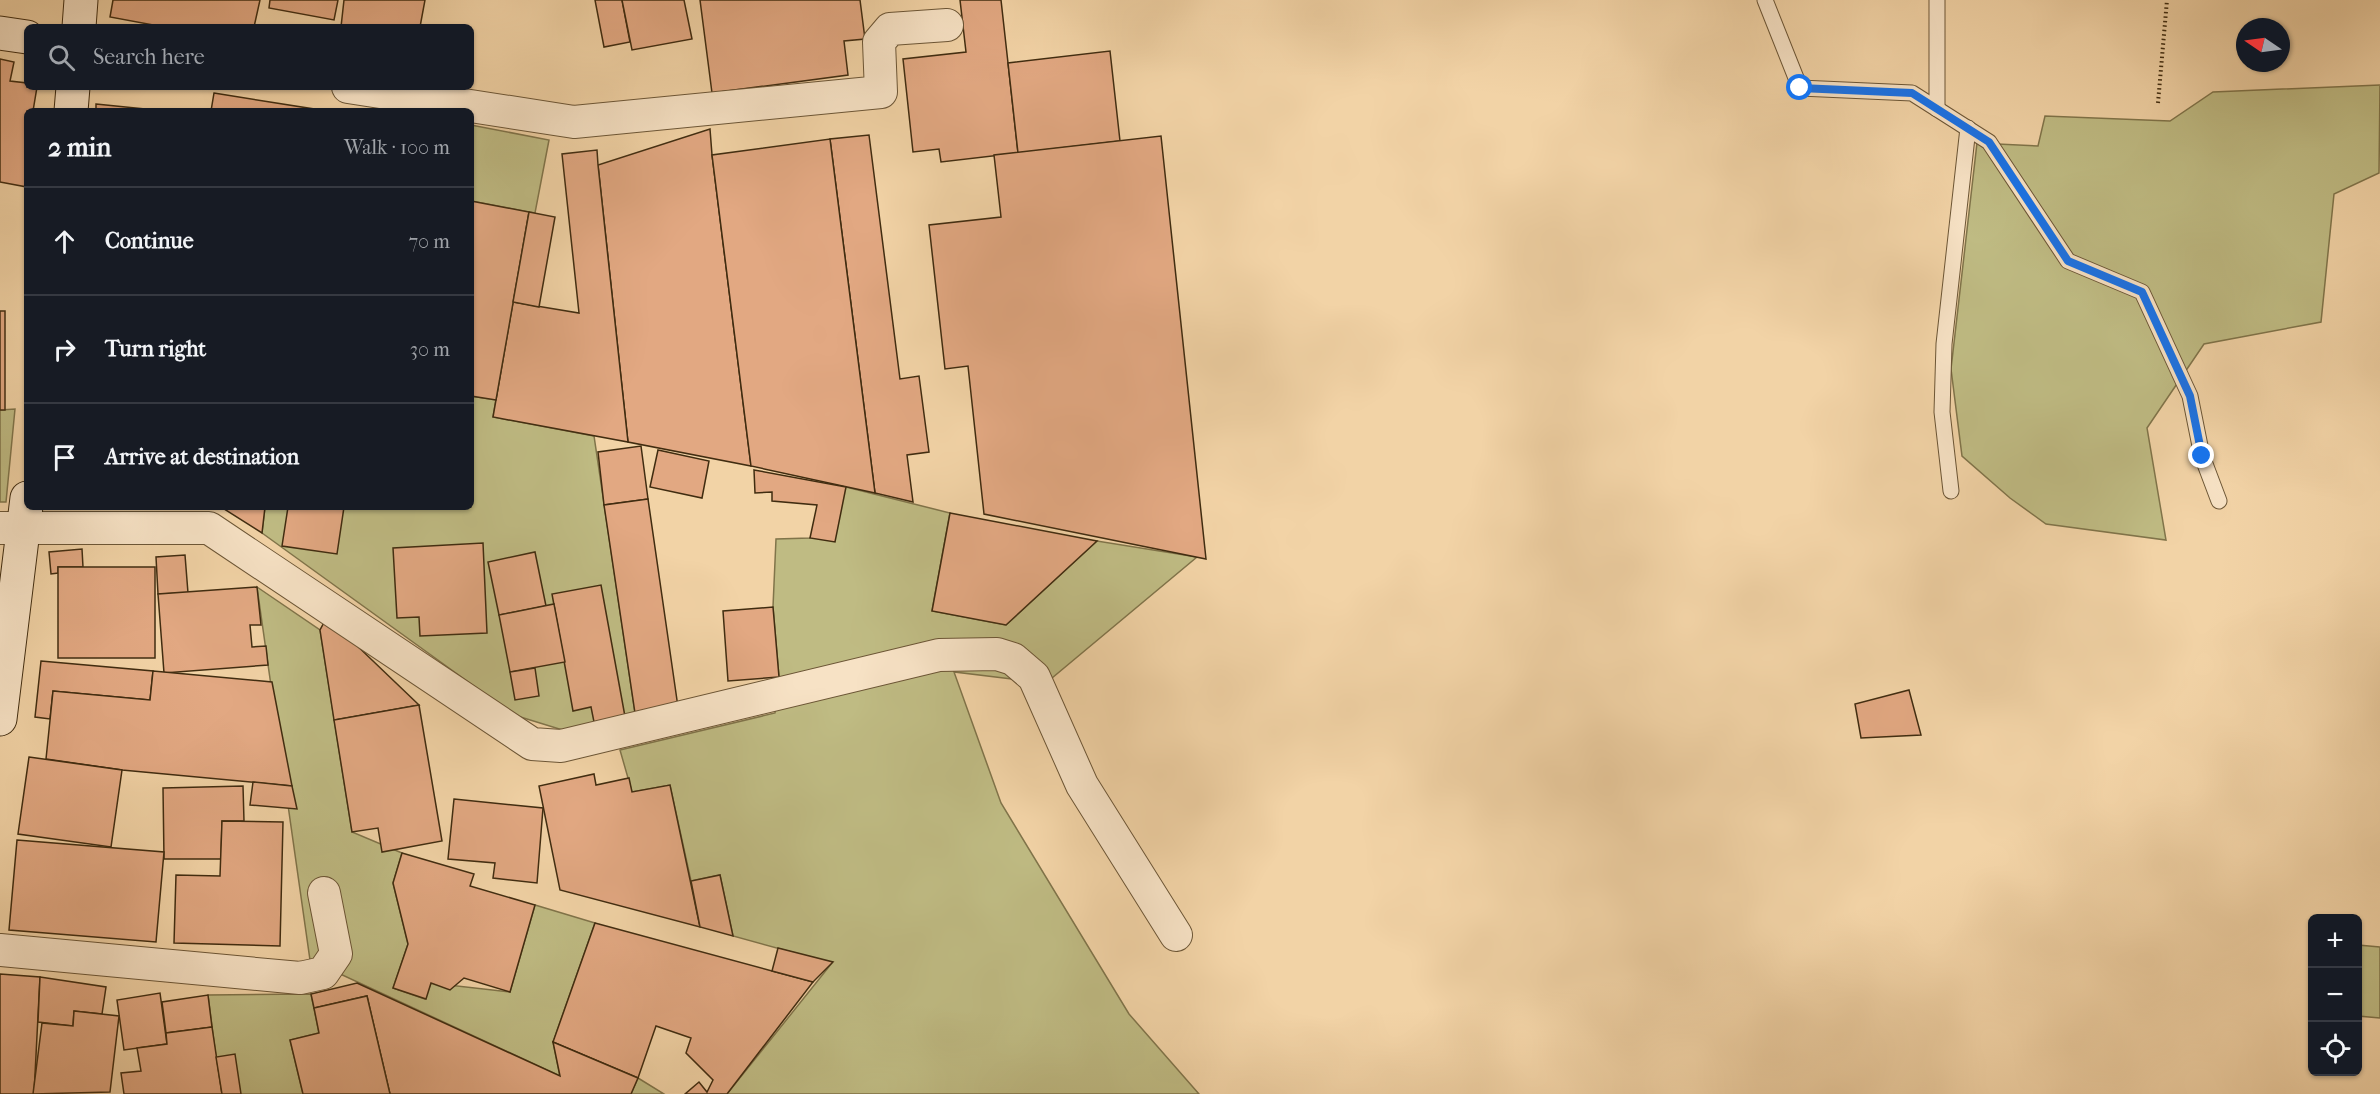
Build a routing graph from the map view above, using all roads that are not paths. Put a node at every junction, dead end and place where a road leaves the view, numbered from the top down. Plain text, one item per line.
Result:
1 (81, 0) edge
2 (1765, 0) edge
3 (1937, 0) edge
4 (79, 24) edge
5 (946, 25) dead end
6 (0, 33) edge
7 (24, 37) edge
8 (73, 90) edge
9 (367, 90) edge
10 (71, 108) edge
11 (1937, 109) junction
12 (1968, 128) junction
13 (1951, 491) dead end
14 (2218, 501) dead end
15 (17, 518) edge
16 (0, 719) edge
17 (324, 893) dead end
18 (1176, 936) dead end
19 (0, 951) edge

1 - 4 street
2 - 11 lane
3 - 11 lane
5 - 9 street
6 - 7 street
8 - 10 street
11 - 12 lane
12 - 13 lane
12 - 14 lane
15 - 16 street
15 - 18 street
17 - 19 street

